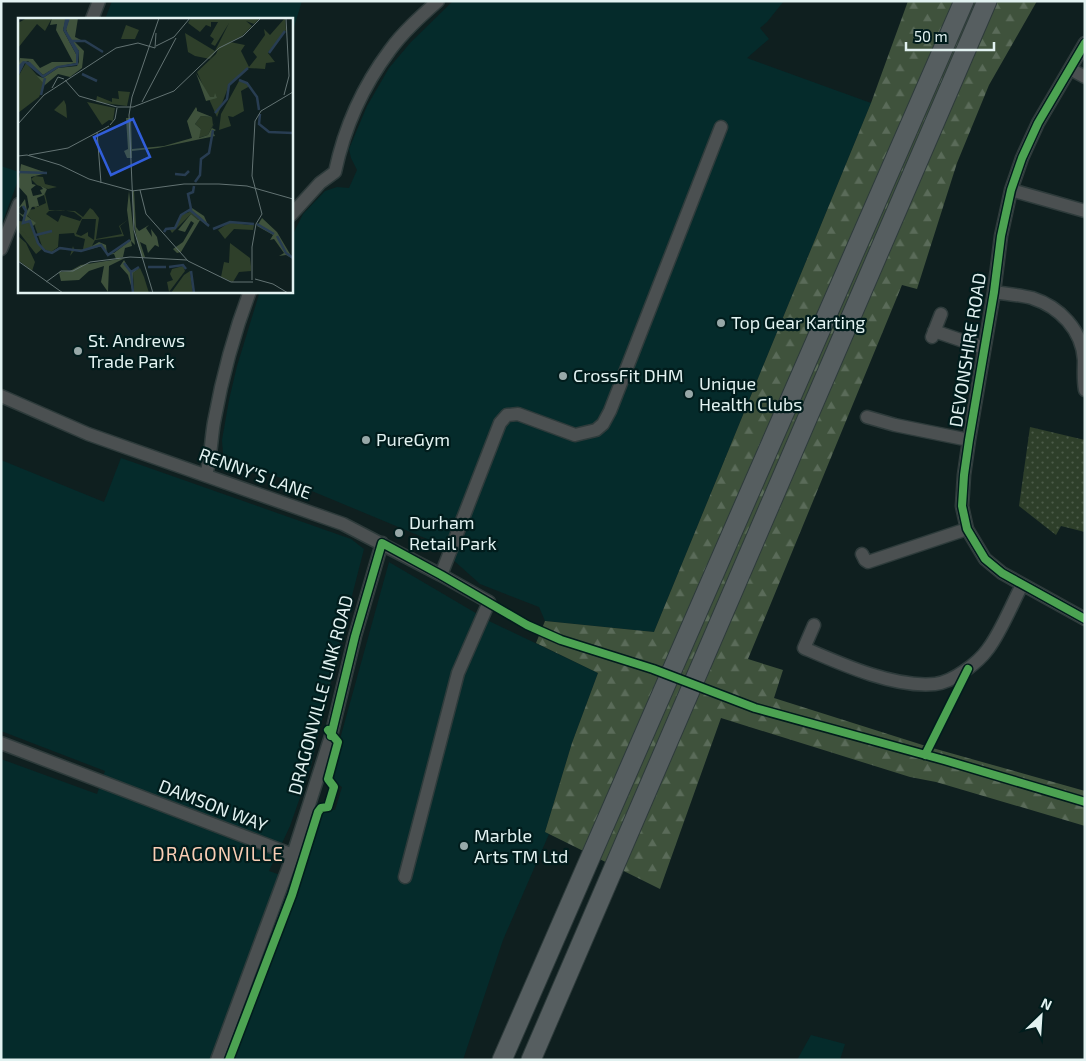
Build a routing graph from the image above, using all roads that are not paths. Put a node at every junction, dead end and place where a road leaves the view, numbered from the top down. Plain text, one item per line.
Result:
1 (99, 1) edge
2 (438, 1) edge
3 (964, 1) edge
4 (986, 1) edge
5 (92, 18) edge
6 (1085, 43) edge
7 (1070, 68) junction
8 (1085, 77) edge
9 (721, 126) dead end
10 (1011, 190) junction
11 (18, 206) edge
12 (1085, 211) edge
13 (292, 214) edge
14 (1, 248) edge
15 (250, 292) edge
16 (994, 292) junction
17 (941, 314) dead end
18 (984, 348) junction
19 (1080, 385) edge
20 (1, 396) edge
21 (867, 417) dead end
22 (969, 440) junction
23 (206, 475) junction
24 (967, 529) junction
25 (382, 543) junction
26 (862, 554) dead end
27 (441, 575) junction
28 (1022, 585) junction
29 (1085, 619) edge
30 (814, 625) dead end
31 (1, 743) edge
32 (293, 855) junction
33 (405, 877) dead end
34 (217, 1060) edge
35 (502, 1060) edge
36 (531, 1060) edge

1 - 5 street
2 - 13 street
3 - 35 highway
4 - 36 highway
6 - 7 street, DEVONSHIRE ROAD
7 - 8 street
7 - 10 street, DEVONSHIRE ROAD
9 - 27 street
10 - 12 street
10 - 16 street, DEVONSHIRE ROAD
11 - 14 street
15 - 23 street
16 - 18 street, DEVONSHIRE ROAD
16 - 19 street
17 - 18 street, DEVONSHIRE ROAD
18 - 22 street, DEVONSHIRE ROAD
20 - 23 street, RENNY'S LANE
21 - 22 street
22 - 24 street, DEVONSHIRE ROAD
23 - 25 street, RENNY'S LANE
24 - 26 street
24 - 28 street, DEVONSHIRE ROAD
25 - 27 street, RENNY'S LANE
25 - 32 street, DRAGONVILLE LINK ROAD
27 - 33 street, RENNY'S LANE
28 - 29 street, DEVONSHIRE ROAD
28 - 30 street
31 - 32 street, DAMSON WAY
32 - 34 street

